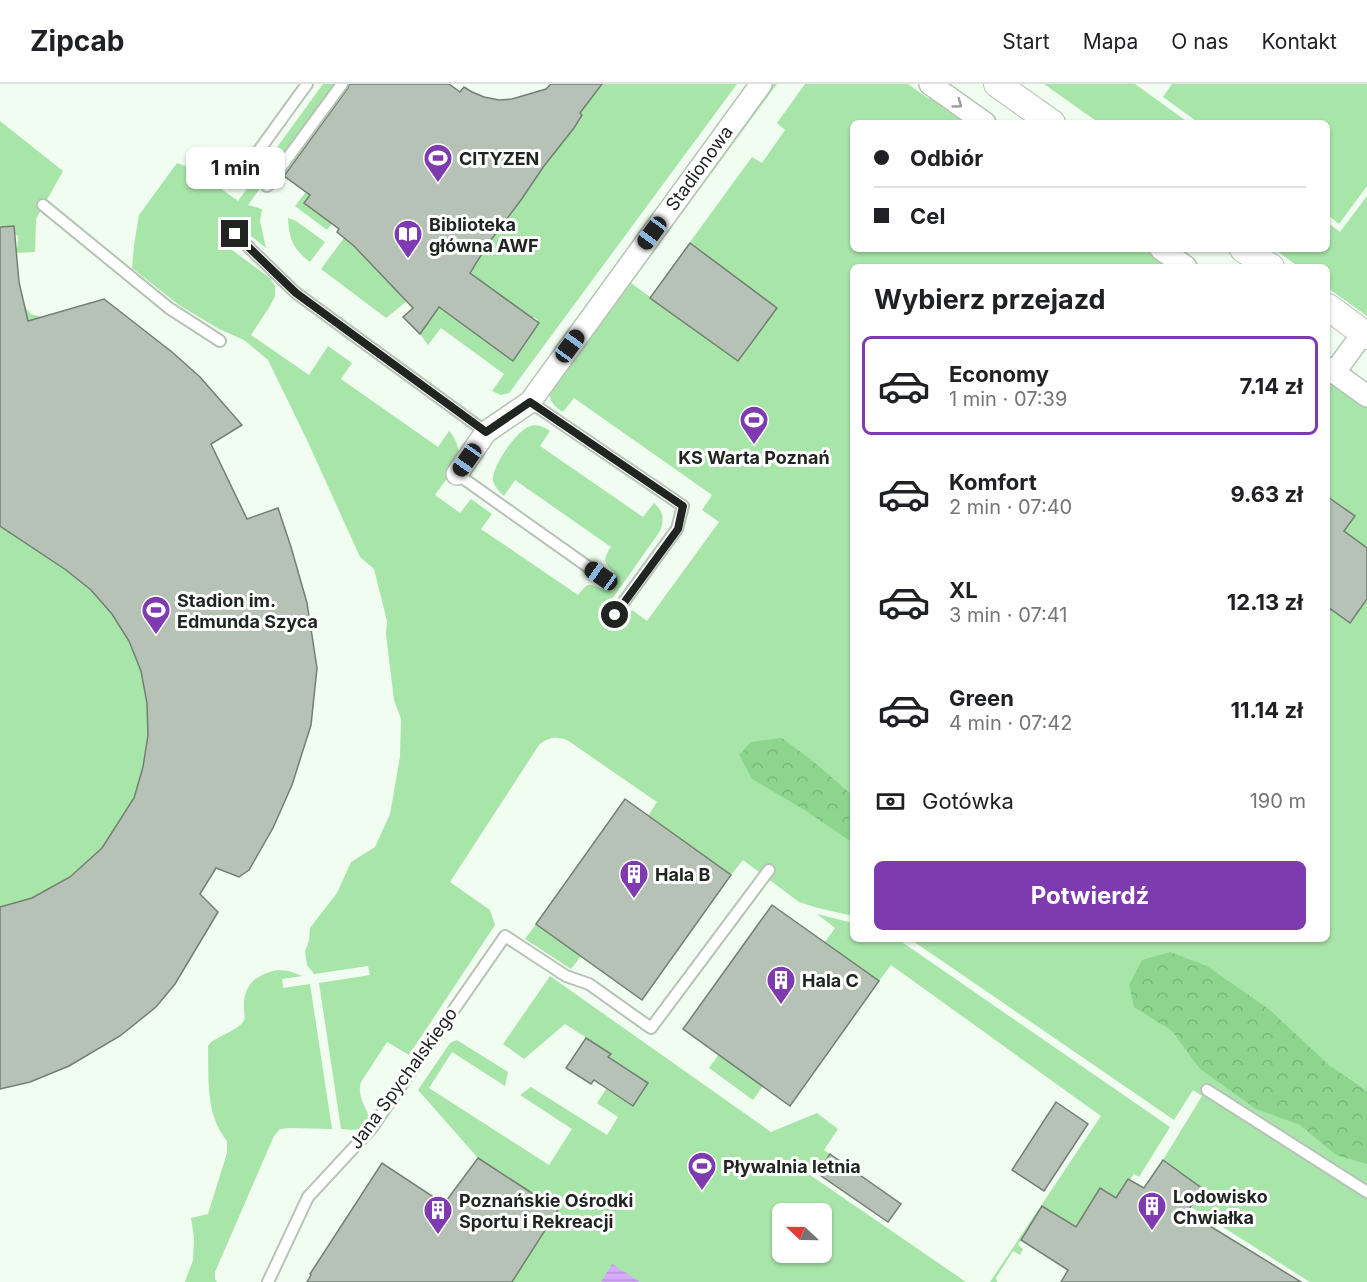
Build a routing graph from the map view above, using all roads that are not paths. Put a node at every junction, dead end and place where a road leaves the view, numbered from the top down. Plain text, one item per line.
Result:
1 (308, 84) edge
2 (342, 84) edge
3 (761, 84) edge
4 (930, 84) edge
5 (997, 84) edge
6 (981, 120) edge
7 (1048, 120) edge
8 (236, 182) dead end
9 (267, 186) dead end
10 (43, 205) dead end
11 (235, 234) dead end
12 (1165, 252) edge
13 (1248, 252) edge
14 (1182, 264) edge
15 (1266, 264) edge
16 (1330, 308) edge
17 (1365, 334) edge
18 (220, 341) dead end
19 (1331, 370) edge
20 (1367, 396) edge
21 (530, 402) junction
22 (486, 432) junction
23 (457, 474) joint
24 (601, 576) dead end
25 (615, 615) dead end
26 (769, 870) dead end
27 (1207, 1090) dead end
28 (1367, 1192) edge
29 (268, 1282) edge

1 - 8 lane
2 - 9 lane
3 - 21 street, Stadionowa
4 -> 6 street
5 - 7 street
10 - 18 lane
11 - 22 lane
12 - 14 street
13 - 15 street
16 - 17 street
17 - 19 street
19 - 20 street
21 - 22 street, Stadionowa
21 - 25 lane
22 - 23 street, Stadionowa
23 - 24 lane
26 - 29 lane, Jana Spychalskiego
27 - 28 lane

